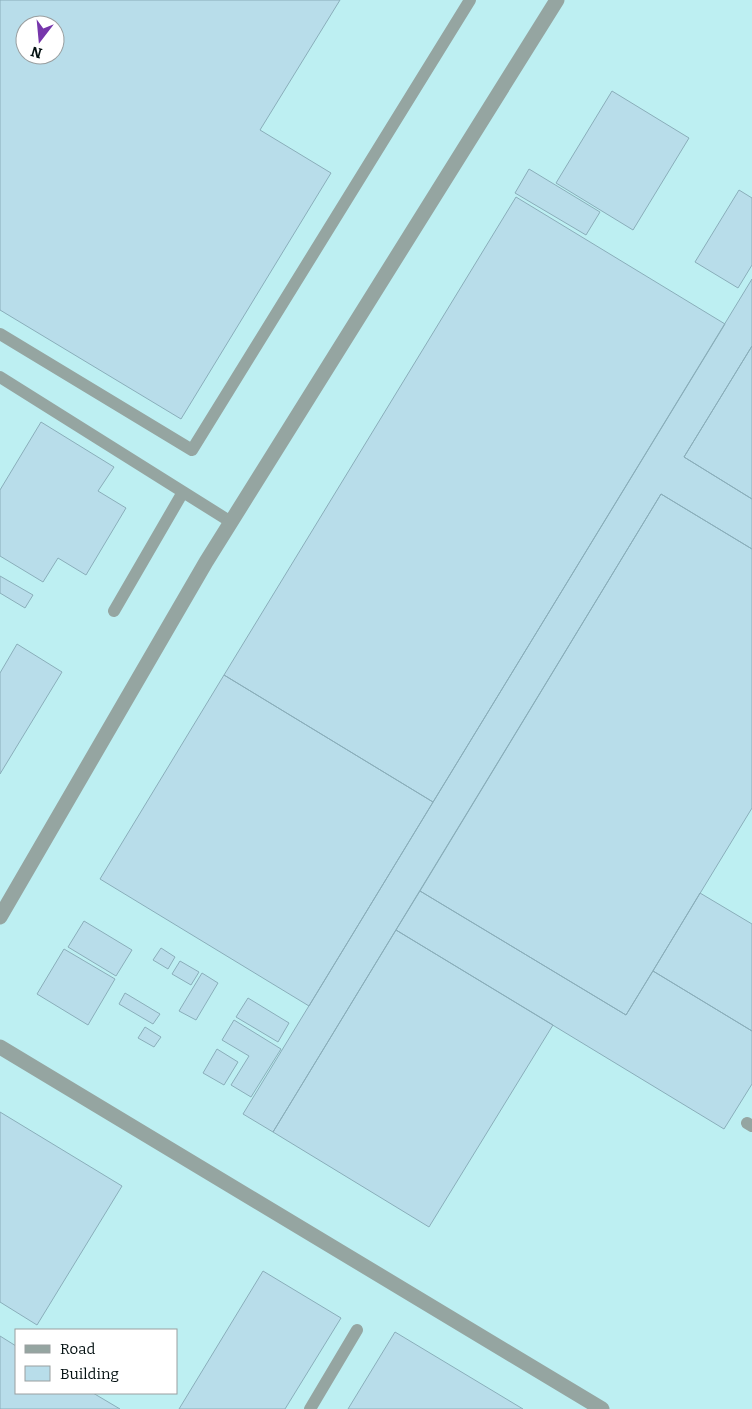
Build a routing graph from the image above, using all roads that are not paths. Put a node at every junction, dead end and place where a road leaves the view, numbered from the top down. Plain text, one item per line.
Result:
1 (470, 0) edge
2 (557, 0) edge
3 (0, 334) edge
4 (0, 377) edge
5 (182, 492) junction
6 (231, 522) junction
7 (114, 612) dead end
8 (0, 917) edge
9 (0, 1047) edge
10 (357, 1330) dead end
11 (310, 1409) edge
12 (602, 1409) edge

1 - 3 lane
2 - 6 street
4 - 5 lane
5 - 6 lane
5 - 7 lane
6 - 8 street
9 - 12 street
10 - 11 lane

